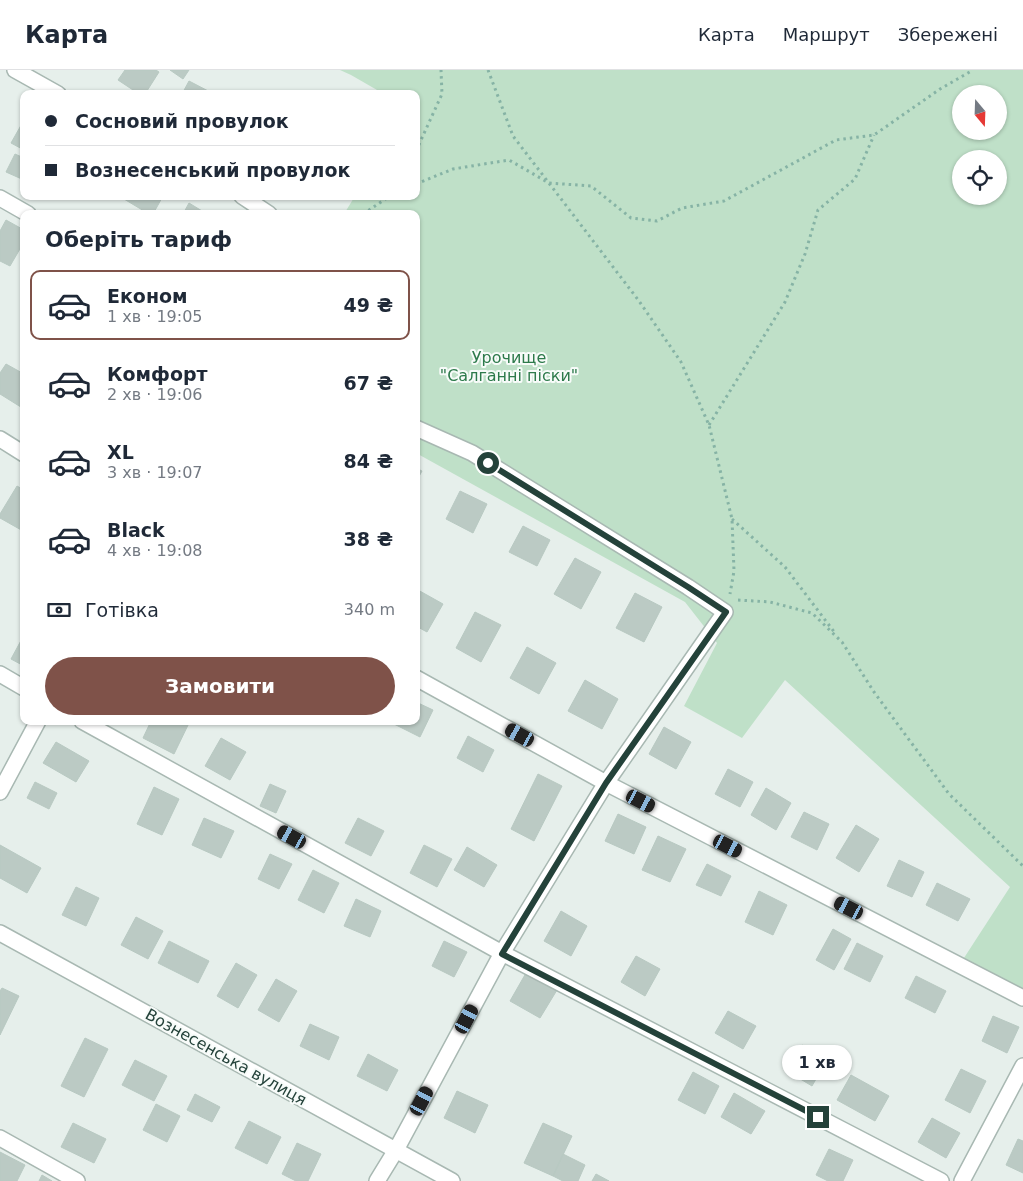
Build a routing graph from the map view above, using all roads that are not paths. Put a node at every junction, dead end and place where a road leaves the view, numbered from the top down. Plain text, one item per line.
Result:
1 (15, 70) edge
2 (51, 90) edge
3 (0, 198) edge
4 (248, 200) edge
5 (21, 210) edge
6 (263, 210) edge
7 (420, 430) edge
8 (0, 439) edge
9 (20, 452) edge
10 (0, 674) edge
11 (420, 680) edge
12 (20, 686) edge
13 (36, 725) edge
14 (89, 725) edge
15 (606, 783) junction
16 (0, 792) edge
17 (0, 933) edge
18 (502, 954) junction
19 (1023, 998) edge
20 (1023, 1066) edge
21 (0, 1138) edge
22 (396, 1150) junction
23 (77, 1181) edge
24 (377, 1181) edge
25 (452, 1181) edge
26 (941, 1181) edge
27 (962, 1181) edge

1 - 2 street
3 - 5 street
4 - 6 street
7 - 15 street
8 - 9 street
10 - 12 street
11 - 15 street
13 - 16 street
14 - 18 street
15 - 18 street
15 - 19 street
17 - 22 street, Вознесенська вулиця
18 - 22 street
18 - 26 street
20 - 27 street
21 - 23 street
22 - 24 street
22 - 25 street, Вознесенська вулиця

